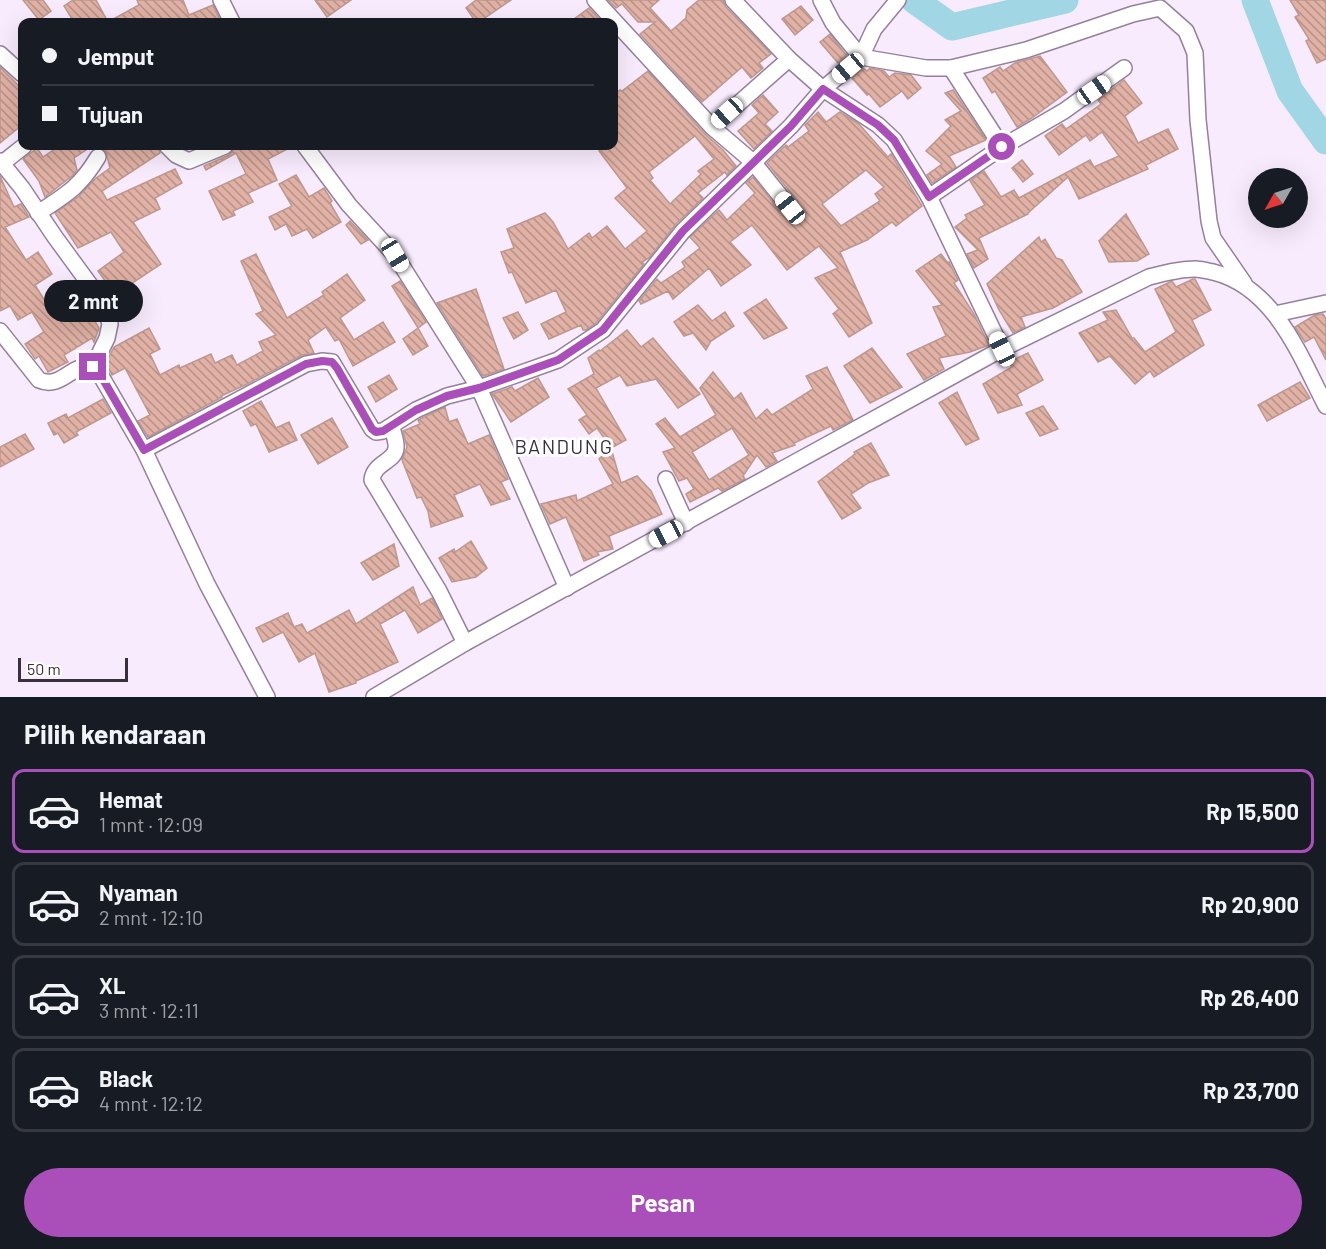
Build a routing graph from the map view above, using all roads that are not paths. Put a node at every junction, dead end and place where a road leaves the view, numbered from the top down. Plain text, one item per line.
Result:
1 (221, 0) edge
2 (595, 0) edge
3 (733, 0) edge
4 (821, 0) edge
5 (898, 0) edge
6 (230, 18) edge
7 (612, 18) edge
8 (618, 25) edge
9 (0, 54) edge
10 (861, 57) junction
11 (789, 59) junction
12 (951, 68) junction
13 (1124, 68) dead end
14 (18, 70) edge
15 (823, 89) junction
16 (712, 127) junction
17 (1002, 147) junction
18 (19, 150) edge
19 (171, 150) edge
20 (215, 150) edge
21 (308, 150) edge
22 (98, 157) dead end
23 (753, 162) junction
24 (1, 163) edge
25 (929, 197) junction
26 (790, 208) dead end
27 (39, 213) junction
28 (1247, 288) junction
29 (1326, 303) edge
30 (1275, 314) junction
31 (0, 331) edge
32 (1002, 349) junction
33 (93, 367) junction
34 (479, 388) junction
35 (1326, 406) edge
36 (392, 427) junction
37 (144, 450) junction
38 (666, 479) dead end
39 (686, 523) junction
40 (567, 588) junction
41 (465, 643) junction
42 (267, 697) edge
43 (374, 697) edge

1 - 6 street
2 - 7 street
3 - 11 street
4 - 10 street
5 - 10 street
8 - 16 street
9 - 14 street
10 - 12 street
10 - 15 street
11 - 15 street
11 - 16 street
12 - 17 street
12 - 28 street
13 - 17 street
15 - 23 street
15 - 25 street
16 - 23 street
17 - 25 street
18 - 24 street
19 - 20 street
21 - 34 street
22 - 27 street
23 - 26 street
23 - 34 street
24 - 27 street
25 - 32 street
27 - 33 street
28 - 30 street
28 - 32 street
29 - 30 street
30 - 35 street
31 - 33 street
32 - 39 street
33 - 37 street
34 - 36 street
34 - 40 street
36 - 37 street
36 - 41 street
37 - 42 street
38 - 39 street
39 - 40 street
40 - 41 street
41 - 43 street

